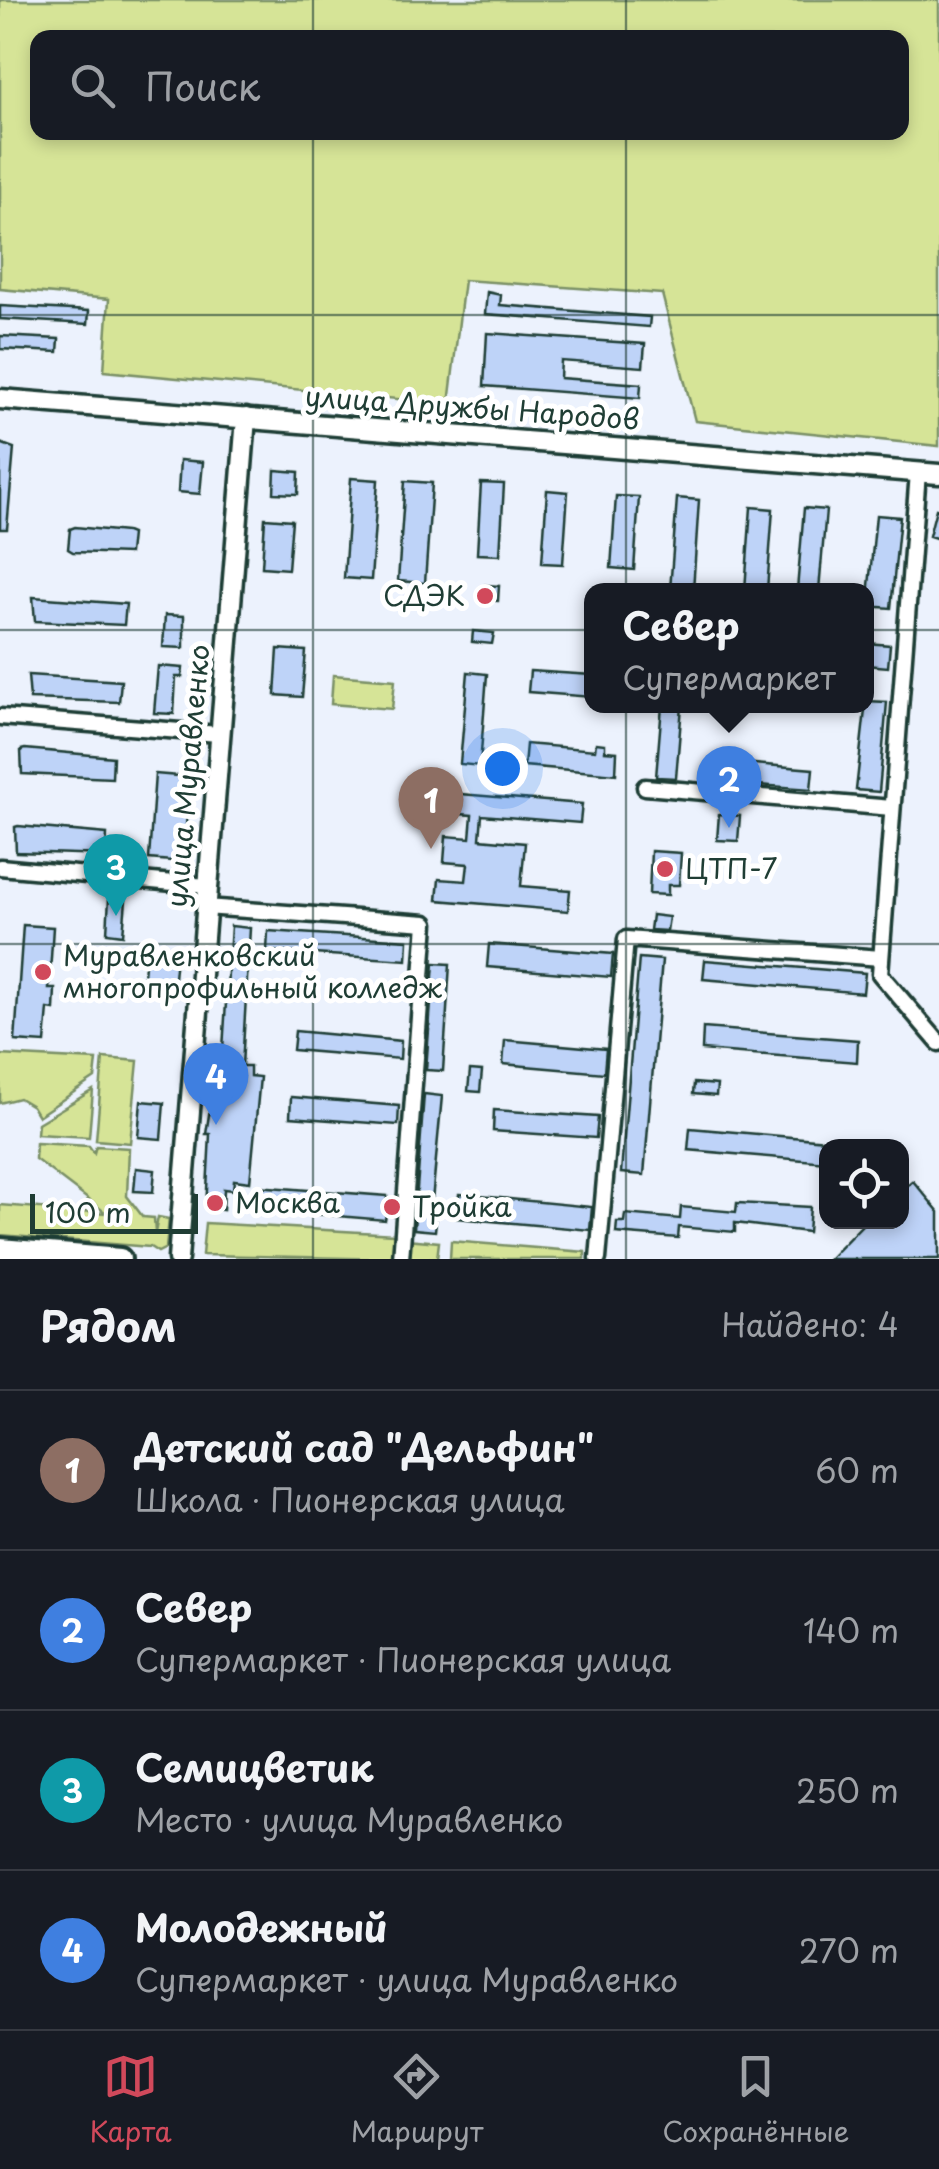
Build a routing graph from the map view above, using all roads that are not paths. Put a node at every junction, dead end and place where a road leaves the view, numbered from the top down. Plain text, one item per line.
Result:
1 (0, 399) edge
2 (246, 418) junction
3 (918, 472) junction
4 (939, 474) edge
5 (0, 717) edge
6 (219, 734) junction
7 (644, 787) dead end
8 (892, 808) junction
9 (0, 867) edge
10 (206, 886) junction
11 (205, 907) junction
12 (881, 958) junction
13 (939, 1043) edge
14 (0, 1249) edge
15 (120, 1259) edge
16 (178, 1259) edge
17 (401, 1259) edge
18 (598, 1259) edge

1 - 2 street, улица Дружбы Народов
2 - 3 street, улица Дружбы Народов
2 - 6 street, улица Муравленко
3 - 4 street, улица Дружбы Народов
3 - 8 street
5 - 6 street
6 - 10 street, улица Муравленко
7 - 8 street
8 - 12 street
9 - 10 street
10 - 11 street, улица Муравленко
11 - 16 street, улица Муравленко
11 - 17 street
12 - 13 street
12 - 18 street
14 - 15 main road

